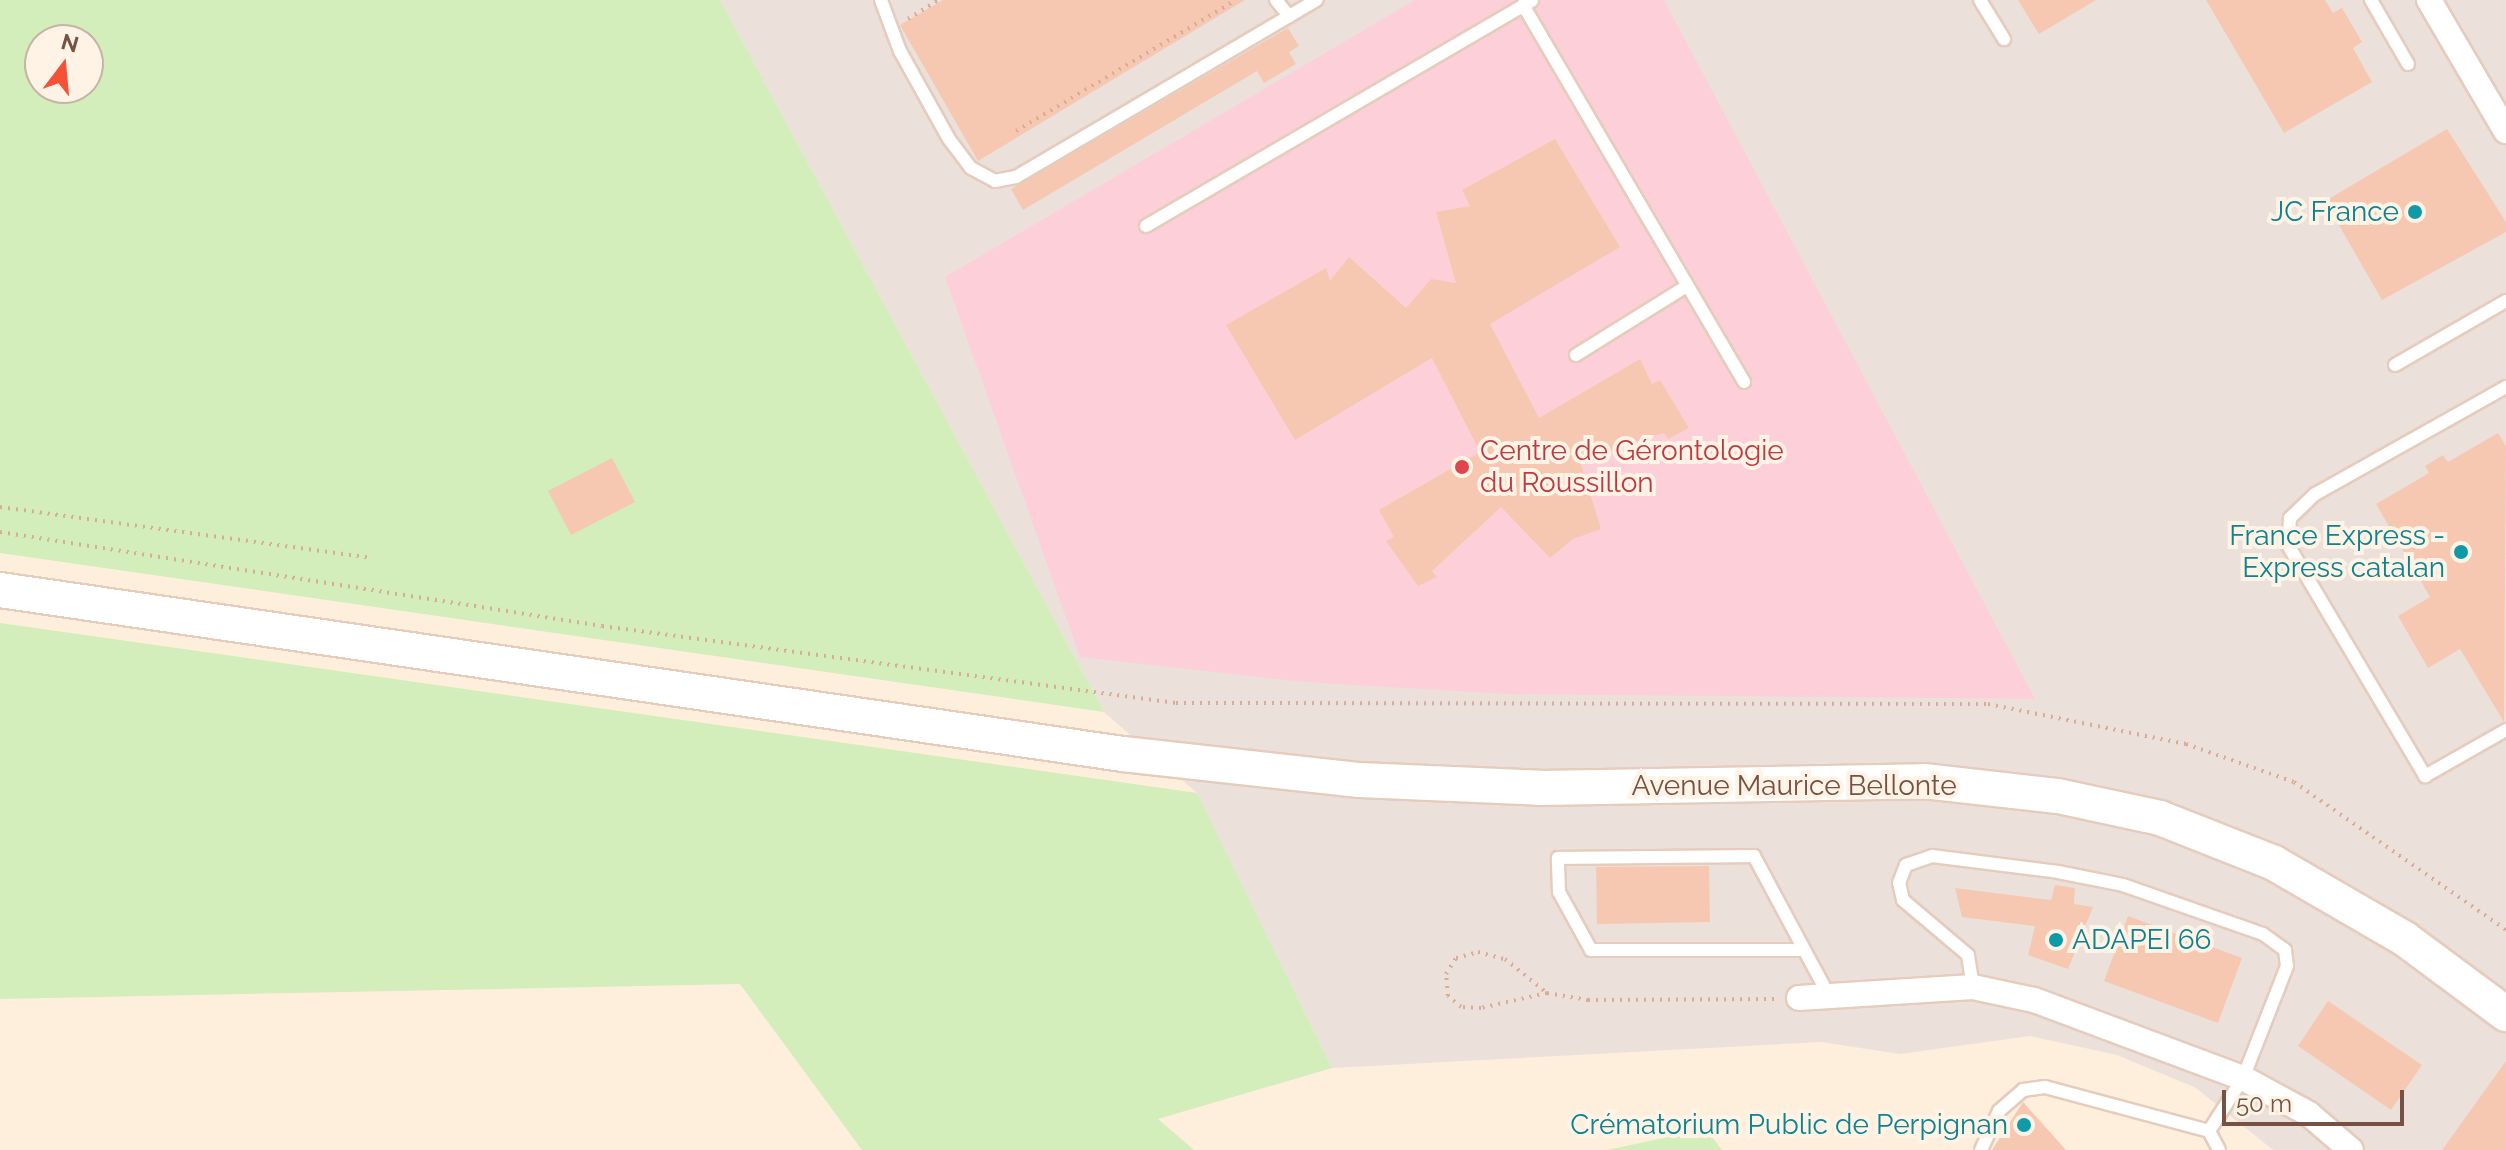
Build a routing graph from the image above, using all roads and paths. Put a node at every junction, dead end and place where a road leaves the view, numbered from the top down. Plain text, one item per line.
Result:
1 (881, 0) edge
2 (939, 0) edge
3 (1236, 0) edge
4 (1276, 0) edge
5 (1317, 0) edge
6 (1980, 0) edge
7 (2371, 0) edge
8 (2429, 0) edge
9 (1528, 3) edge
10 (1289, 16) junction
11 (892, 28) junction
12 (2004, 39) dead end
13 (2408, 64) dead end
14 (1016, 131) dead end
15 (2506, 131) edge
16 (1146, 226) dead end
17 (1687, 286) junction
18 (2506, 301) edge
19 (1576, 355) dead end
20 (2395, 365) dead end
21 (1744, 382) dead end
22 (2506, 387) edge
23 (0, 507) edge
24 (0, 532) edge
25 (371, 558) dead end
26 (0, 590) edge
27 (2506, 730) edge
28 (2506, 930) edge
29 (1801, 950) junction
30 (1973, 987) junction
31 (1547, 993) junction
32 (1829, 996) junction
33 (1799, 998) joint
34 (2506, 1014) edge
35 (2243, 1078) junction
36 (2209, 1131) junction
37 (1981, 1150) edge
38 (2219, 1150) edge
39 (2351, 1150) edge

1 - 11 lane
2 - 11 path
3 - 14 path
4 - 10 lane
5 - 10 lane
6 - 12 lane
7 - 13 lane
8 - 15 street
9 - 16 lane
9 - 17 lane
10 - 11 lane
17 - 19 lane
17 - 21 lane
18 - 20 lane
22 - 27 lane
23 - 25 path
24 - 28 path
26 - 34 main road, Avenue Maurice Bellonte
29 - 29 lane
29 - 32 lane
30 - 32 street
30 - 35 street
30 - 35 lane
31 - 31 path
31 - 33 path
32 - 33 street
35 - 36 lane
35 - 39 street
36 - 37 lane
36 - 38 lane

